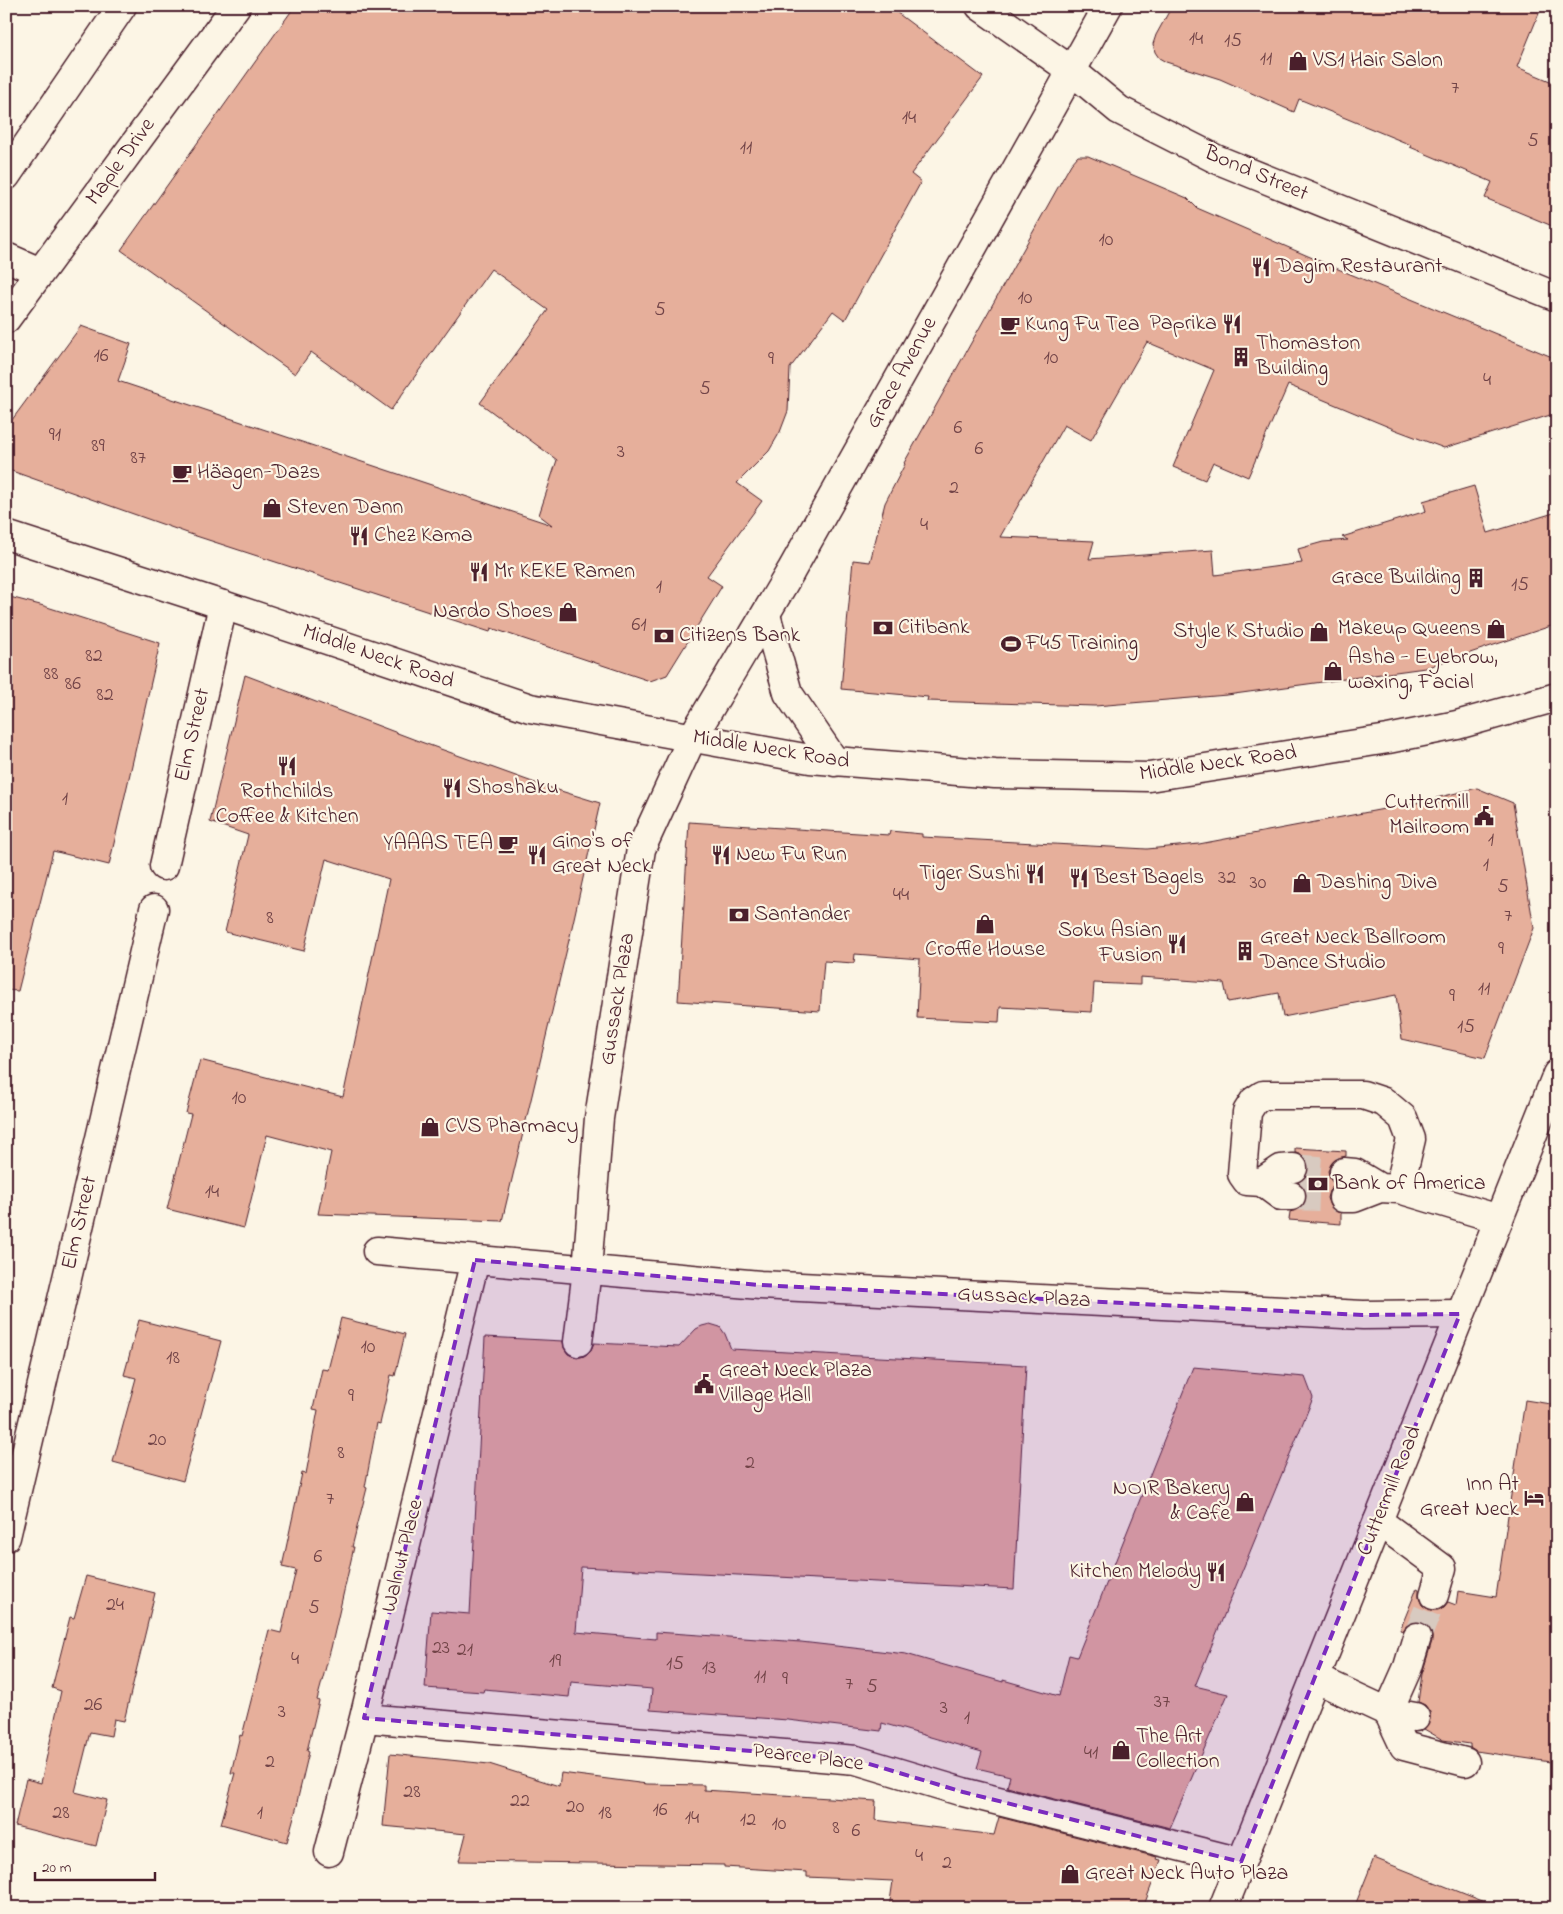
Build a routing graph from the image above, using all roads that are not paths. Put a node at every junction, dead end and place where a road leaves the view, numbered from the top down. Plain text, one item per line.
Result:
1 (122, 6) edge
2 (236, 6) edge
3 (980, 6) edge
4 (1108, 6) edge
5 (1072, 71) junction
6 (6, 176) edge
7 (6, 257) edge
8 (40, 272) junction
9 (1557, 297) edge
10 (6, 318) edge
11 (6, 535) edge
12 (223, 605) junction
13 (766, 615) junction
14 (1557, 696) edge
15 (692, 738) junction
16 (836, 762) junction
17 (164, 866) dead end
18 (154, 909) dead end
19 (1557, 1074) edge
20 (1293, 1168) tunnel mouth
21 (1262, 1182) junction
22 (1344, 1185) tunnel mouth
23 (1390, 1189) junction
24 (1291, 1196) tunnel mouth
25 (1499, 1219) junction
26 (377, 1252) dead end
27 (475, 1260) junction
28 (587, 1270) junction
29 (1460, 1314) junction
30 (578, 1342) dead end
31 (1378, 1521) junction
32 (6, 1537) edge
33 (1434, 1596) tunnel mouth
34 (1417, 1637) tunnel mouth
35 (1315, 1678) junction
36 (1388, 1712) junction
37 (1416, 1717) dead end
38 (364, 1718) junction
39 (1465, 1762) dead end
40 (329, 1852) dead end
41 (1241, 1862) junction
42 (1223, 1908) edge

1 - 6 street
2 - 8 street, Maple Drive
3 - 5 street, Bond Street
4 - 5 street, Grace Avenue
5 - 9 street, Bond Street
5 - 13 street, Grace Avenue
7 - 8 street
8 - 10 street, Maple Drive
11 - 12 street, Middle Neck Road
12 - 15 street, Middle Neck Road
12 - 17 street, Elm Street
13 - 15 street, Grace Avenue
13 - 16 street
14 - 16 street, Middle Neck Road
15 - 16 street, Middle Neck Road
15 - 28 street, Gussack Plaza
18 - 32 street, Elm Street
19 - 25 street, Cuttermill Road
20 - 21 street
21 - 23 street
21 - 24 street
22 - 23 street
23 - 25 street
25 - 29 street, Cuttermill Road
26 - 27 street, Gussack Plaza
27 - 28 street, Gussack Plaza
27 - 38 street, Walnut Place
28 - 29 street, Gussack Plaza
28 - 30 street
29 - 31 street, Cuttermill Road
31 - 33 street
31 - 35 street, Cuttermill Road
34 - 36 street
35 - 36 street
35 - 41 street, Cuttermill Road
36 - 37 street
36 - 39 street
38 - 40 street, Walnut Place
38 - 41 street, Pearce Place
41 - 42 street, Cuttermill Road

